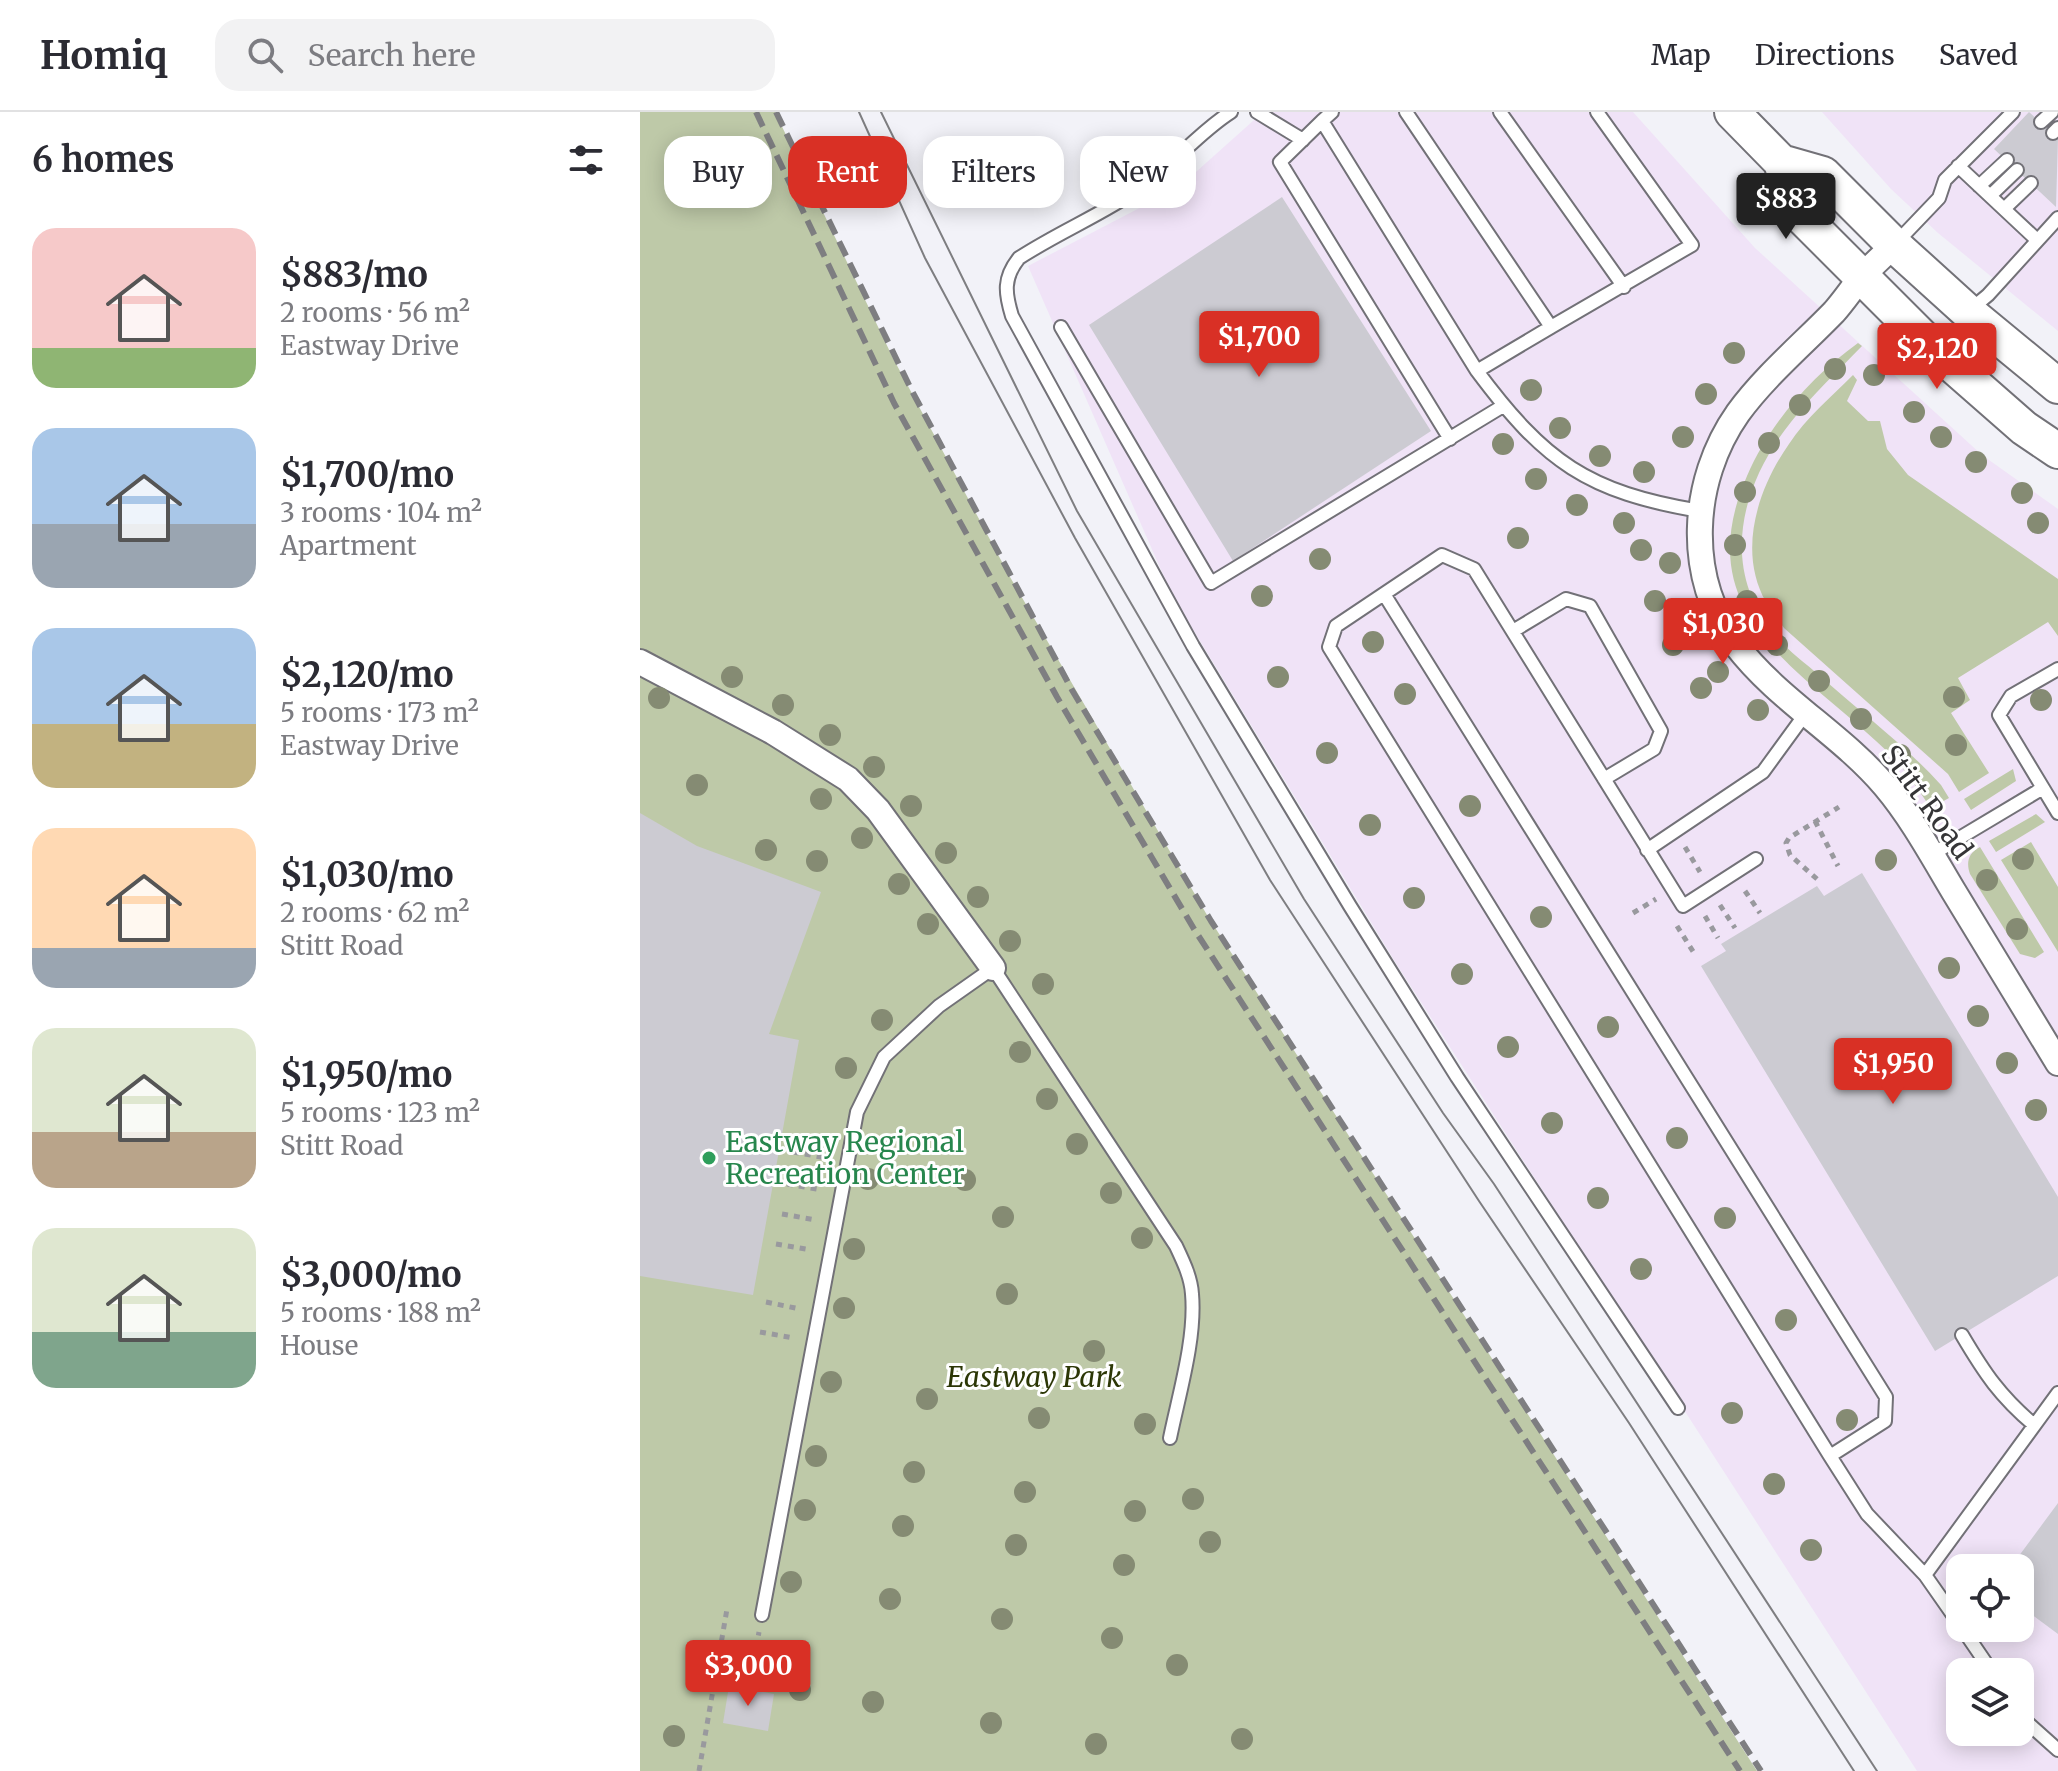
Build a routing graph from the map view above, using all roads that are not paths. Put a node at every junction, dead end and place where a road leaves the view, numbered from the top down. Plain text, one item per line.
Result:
1 (1231, 112) edge
2 (1257, 112) edge
3 (1406, 112) edge
4 (1500, 112) edge
5 (1597, 112) edge
6 (1732, 112) edge
7 (2013, 112) edge
8 (2052, 112) edge
9 (1327, 117) edge
10 (2041, 122) dead end
11 (1303, 140) junction
12 (2007, 160) dead end
13 (1781, 162) junction
14 (1958, 166) junction
15 (2017, 170) dead end
16 (2031, 183) dead end
17 (1979, 186) junction
18 (1990, 196) junction
19 (2004, 209) junction
20 (2058, 218) edge
21 (2037, 240) junction
22 (1894, 245) junction
23 (1862, 277) junction
24 (1624, 287) junction
25 (1968, 312) junction
26 (1061, 327) dead end
27 (1551, 327) junction
28 (1477, 371) junction
29 (2056, 380) edge
30 (1503, 406) junction
31 (1450, 439) junction
32 (2058, 451) edge
33 (1700, 511) junction
34 (1384, 594) junction
35 (1513, 631) junction
36 (640, 662) edge
37 (2058, 669) edge
38 (1806, 713) junction
39 (1604, 779) junction
40 (2043, 788) junction
41 (2058, 813) edge
42 (1647, 850) junction
43 (1931, 855) junction
44 (1756, 859) dead end
45 (993, 968) junction
46 (2058, 1063) edge
47 (1962, 1335) dead end
48 (2058, 1393) edge
49 (1678, 1408) dead end
50 (2034, 1425) junction
51 (1170, 1438) dead end
52 (1830, 1456) junction
53 (1925, 1575) junction
54 (1946, 1605) edge
55 (762, 1615) road end
56 (2034, 1729) edge
57 (2058, 1750) edge

1 - 49 lane
2 - 11 lane
3 - 27 lane
4 - 24 lane
5 - 24 lane
6 - 13 main road
7 - 14 lane
8 - 10 lane
9 - 11 lane
9 - 28 lane
11 - 31 lane
12 - 17 lane
13 - 22 main road
13 - 23 main road
14 - 17 lane
14 - 22 lane
15 - 18 lane
16 - 19 lane
17 - 18 lane
18 - 19 lane
19 - 21 lane
20 - 21 lane
21 - 25 lane
22 - 23 street, Stitt Road
22 - 25 main road
23 - 32 main road
23 - 33 street, Stitt Road
24 - 27 lane
25 - 29 main road
26 - 31 lane
27 - 28 lane
28 - 30 lane
30 - 31 lane
30 - 33 lane
33 - 38 street, Stitt Road
34 - 35 lane
34 - 52 lane
34 - 52 lane
35 - 39 lane
35 - 39 lane
36 - 45 street
37 - 40 lane
38 - 42 lane
38 - 43 street, Stitt Road
39 - 42 lane
40 - 41 lane
40 - 43 lane
42 - 44 lane
43 - 46 street, Stitt Road
45 - 51 lane
45 - 55 lane
47 - 50 lane
48 - 50 lane
50 - 53 lane
52 - 53 lane
53 - 54 lane
56 - 57 lane

